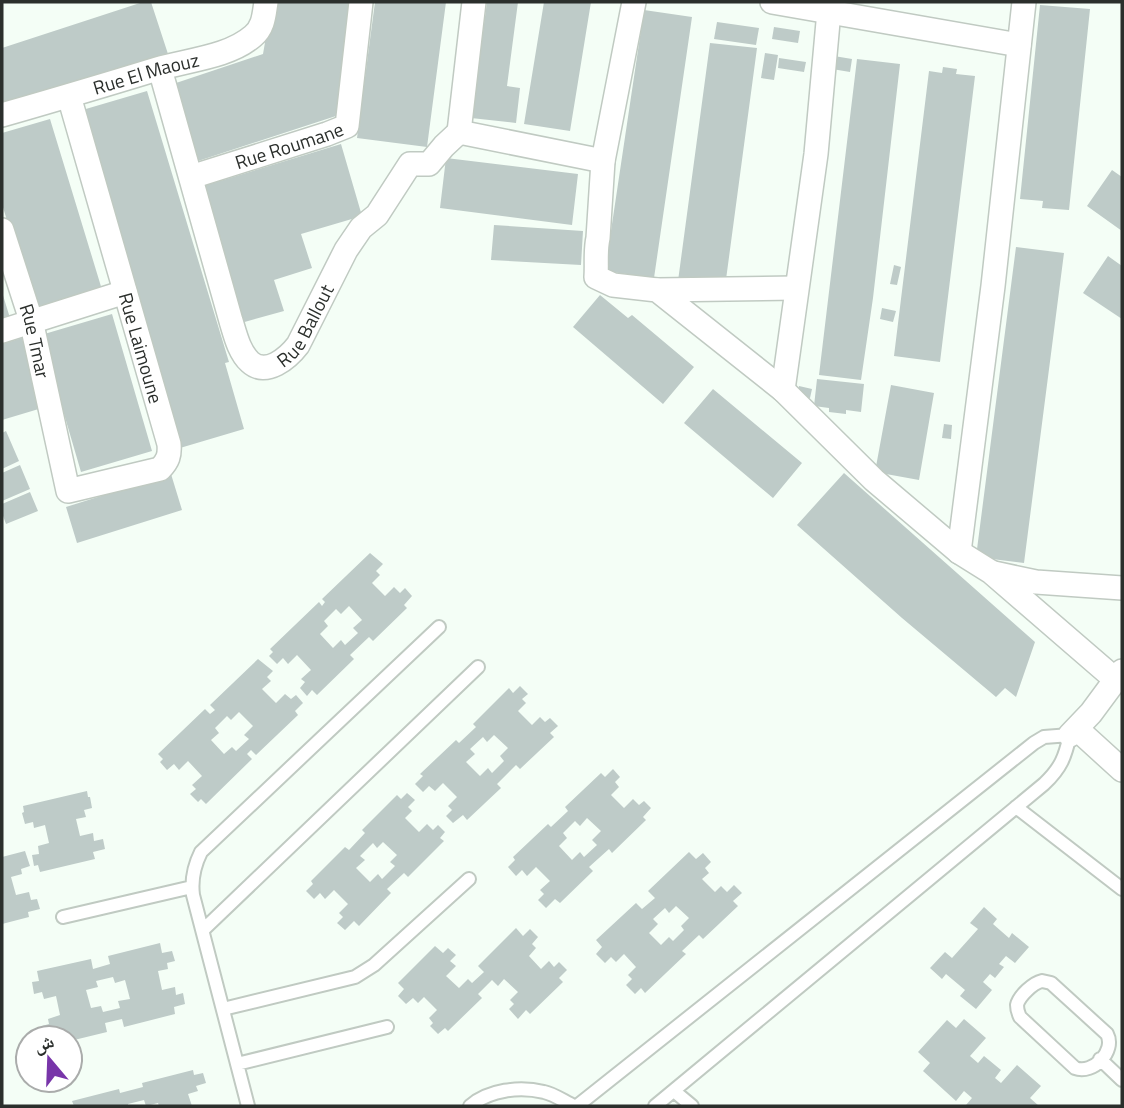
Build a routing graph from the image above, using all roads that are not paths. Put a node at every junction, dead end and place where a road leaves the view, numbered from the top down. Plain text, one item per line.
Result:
1 (266, 2) edge
2 (361, 2) edge
3 (474, 2) edge
4 (634, 2) edge
5 (772, 2) edge
6 (1024, 2) edge
7 (829, 11) junction
8 (1019, 45) junction
9 (160, 69) junction
10 (69, 96) junction
11 (2, 115) edge
12 (459, 132) junction
13 (603, 161) junction
14 (191, 177) junction
15 (2, 230) edge
16 (796, 288) junction
17 (657, 290) junction
18 (125, 292) junction
19 (31, 320) junction
20 (2, 331) edge
21 (783, 390) junction
22 (59, 452) joint
23 (959, 552) junction
24 (991, 572) junction
25 (1122, 588) edge
26 (439, 627) dead end
27 (478, 667) dead end
28 (1119, 676) edge
29 (1073, 732) junction
30 (1122, 770) edge
31 (1016, 807) junction
32 (469, 879) dead end
33 (192, 887) junction
34 (1122, 889) edge
35 (62, 917) dead end
36 (203, 930) junction
37 (223, 1009) junction
38 (387, 1027) dead end
39 (1100, 1059) junction
40 (237, 1064) junction
41 (1122, 1080) edge
42 (674, 1091) junction
43 (248, 1106) edge
44 (470, 1106) edge
45 (576, 1106) edge
46 (655, 1106) edge
47 (692, 1106) edge

1 - 9 street, Rue El Maouz
2 - 14 street, Rue Roumane
3 - 12 street
4 - 13 street
5 - 7 street
6 - 8 street
7 - 8 street
7 - 16 street
8 - 23 street
9 - 10 street, Rue El Maouz
9 - 14 street, Rue Ballout
10 - 11 street, Rue El Maouz
10 - 18 street, Rue Laimoune
12 - 13 street
12 - 14 street, Rue Ballout
13 - 17 street
15 - 19 street, Rue Tmar
16 - 17 street
16 - 21 street
17 - 21 street
18 - 19 street
18 - 22 street, Rue Laimoune
19 - 20 street
19 - 22 street, Rue Tmar
21 - 23 street
23 - 24 street
24 - 25 street
24 - 28 street
26 - 33 lane
27 - 36 lane
28 - 29 street
29 - 30 street
29 - 31 lane
29 - 45 lane
31 - 34 lane
31 - 42 lane
32 - 37 lane
33 - 35 lane
33 - 36 lane
36 - 37 lane
37 - 40 lane
38 - 40 lane
39 - 39 lane
39 - 41 lane
40 - 43 lane
42 - 46 lane
42 - 47 lane
44 - 45 lane

